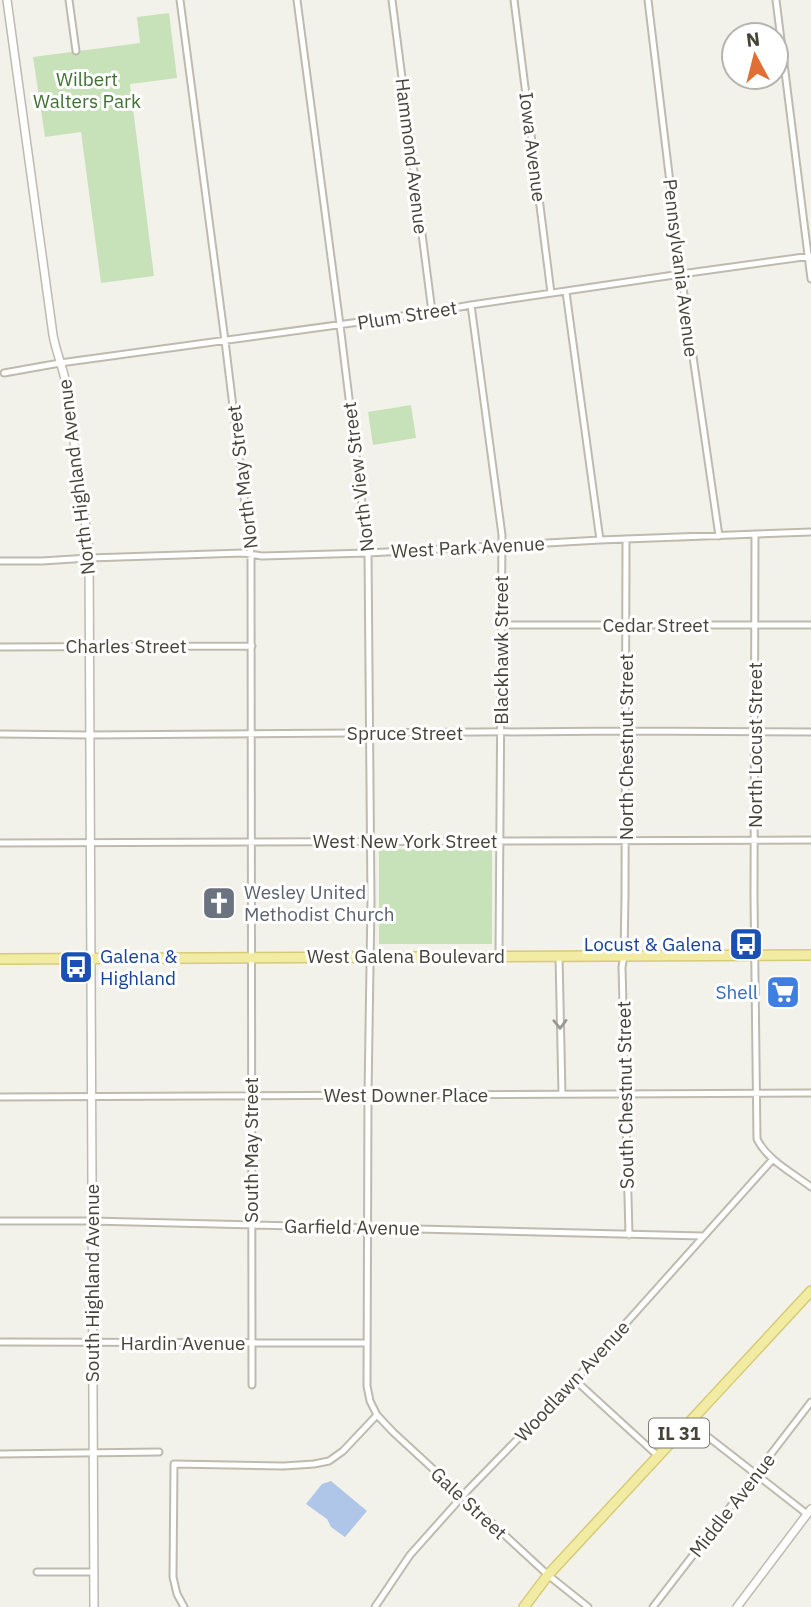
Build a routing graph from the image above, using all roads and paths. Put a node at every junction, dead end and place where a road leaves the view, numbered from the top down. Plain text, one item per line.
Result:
1 (7, 0) edge
2 (69, 0) edge
3 (180, 0) edge
4 (297, 0) edge
5 (392, 0) edge
6 (514, 0) edge
7 (648, 0) edge
8 (776, 0) edge
9 (76, 51) dead end
10 (809, 257) edge
11 (681, 274) junction
12 (811, 279) edge
13 (566, 292) junction
14 (551, 293) junction
15 (471, 305) junction
16 (432, 312) junction
17 (340, 325) junction
18 (225, 341) junction
19 (61, 363) junction
20 (4, 373) dead end
21 (811, 532) edge
22 (755, 534) junction
23 (719, 536) junction
24 (626, 539) junction
25 (600, 540) junction
26 (501, 545) junction
27 (368, 553) junction
28 (251, 554) junction
29 (89, 558) junction
30 (0, 561) edge
31 (501, 625) junction
32 (626, 625) junction
33 (755, 625) junction
34 (811, 625) edge
35 (89, 646) junction
36 (252, 646) junction
37 (0, 647) edge
38 (500, 732) junction
39 (626, 732) junction
40 (755, 732) junction
41 (811, 732) edge
42 (370, 733) junction
43 (0, 734) edge
44 (90, 735) junction
45 (252, 735) junction
46 (500, 840) junction
47 (625, 840) junction
48 (754, 840) junction
49 (811, 840) edge
50 (370, 841) junction
51 (90, 842) junction
52 (252, 842) junction
53 (0, 843) edge
54 (624, 955) junction
55 (754, 955) junction
56 (811, 955) edge
57 (499, 956) junction
58 (559, 956) junction
59 (253, 957) junction
60 (371, 957) junction
61 (90, 958) junction
62 (0, 959) edge
63 (756, 1093) junction
64 (811, 1093) edge
65 (562, 1094) junction
66 (625, 1094) junction
67 (368, 1095) junction
68 (251, 1096) junction
69 (0, 1097) edge
70 (91, 1097) junction
71 (773, 1159) junction
72 (811, 1186) edge
73 (0, 1221) edge
74 (91, 1221) junction
75 (251, 1225) junction
76 (368, 1227) junction
77 (629, 1234) junction
78 (703, 1237) junction
79 (811, 1291) edge
80 (0, 1342) edge
81 (92, 1343) junction
82 (251, 1343) junction
83 (366, 1343) junction
84 (575, 1380) junction
85 (252, 1385) dead end
86 (811, 1402) edge
87 (377, 1415) junction
88 (689, 1422) junction
89 (159, 1452) dead end
90 (93, 1453) junction
91 (0, 1454) edge
92 (658, 1456) junction
93 (756, 1474) junction
94 (462, 1497) junction
95 (809, 1511) edge
96 (37, 1572) dead end
97 (94, 1572) junction
98 (548, 1575) junction
99 (94, 1607) edge
100 (184, 1607) edge
101 (376, 1607) edge
102 (524, 1607) edge
103 (588, 1607) edge
104 (653, 1607) edge
105 (737, 1607) edge

1 - 19 street, North Highland Avenue
2 - 9 street
3 - 18 street, North May Street
4 - 17 street, North View Street
5 - 16 street, Hammond Avenue
6 - 14 street, Iowa Avenue
7 - 11 street, Pennsylvania Avenue
8 - 10 street
10 - 11 street, Plum Street
10 - 12 street
11 - 13 street, Plum Street
11 - 23 street, Pennsylvania Avenue
13 - 14 street, Plum Street
13 - 25 street
14 - 15 street, Plum Street
15 - 16 street, Plum Street
15 - 26 street, Blackhawk Street
16 - 17 street, Plum Street
17 - 18 street, Plum Street
17 - 27 street, North View Street
18 - 19 street, Plum Street
18 - 28 street, North May Street
19 - 20 street, Plum Street
19 - 29 street, North Highland Avenue
21 - 22 street, West Park Avenue
22 - 23 street, West Park Avenue
22 - 33 street, North Locust Street
23 - 24 street, West Park Avenue
24 - 25 street, West Park Avenue
24 - 32 street, North Chestnut Street
25 - 26 street, West Park Avenue
26 - 27 street, West Park Avenue
26 - 31 street, Blackhawk Street
27 - 28 street, West Park Avenue
27 - 42 street, North View Street
28 - 29 street, West Park Avenue
28 - 36 street, North May Street
29 - 30 street, West Park Avenue
29 - 35 street, North Highland Avenue
31 - 32 street, Cedar Street
31 - 38 street, Blackhawk Street
32 - 33 street, Cedar Street
32 - 39 street, North Chestnut Street
33 - 34 street, Cedar Street
33 - 40 street, North Locust Street
35 - 36 street, Charles Street
35 - 37 street, Charles Street
35 - 44 street, North Highland Avenue
36 - 45 street, North May Street
38 - 39 street, Spruce Street
38 - 42 street, Spruce Street
38 - 46 street, Blackhawk Street
39 - 40 street, Spruce Street
39 - 47 street, North Chestnut Street
40 - 41 street, Spruce Street
40 - 48 street, North Locust Street
42 - 45 street, Spruce Street
42 - 50 street, North View Street
43 - 44 street, Spruce Street
44 - 45 street, Spruce Street
44 - 51 street, North Highland Avenue
45 - 52 street, North May Street
46 - 47 street, West New York Street
46 - 50 street, West New York Street
46 - 57 street, Blackhawk Street
47 - 48 street, West New York Street
47 - 54 street, North Chestnut Street
48 - 49 street, West New York Street
48 - 55 street, North Locust Street
50 - 52 street, West New York Street
50 - 60 street, North View Street
51 - 52 street, West New York Street
51 - 53 street, West New York Street
51 - 61 street, North Highland Avenue
52 - 59 street, North May Street
54 - 55 main road, West Galena Boulevard
54 - 58 main road, West Galena Boulevard
54 - 66 street, South Chestnut Street
55 - 56 main road, West Galena Boulevard
55 - 63 street, North Locust Street
57 - 58 main road, West Galena Boulevard
57 - 60 main road, West Galena Boulevard
58 -> 65 street
59 - 60 main road, West Galena Boulevard
59 - 61 main road, West Galena Boulevard
59 - 68 street, South May Street
60 - 67 street, North View Street
61 - 62 main road, West Galena Boulevard
61 - 70 street, South Highland Avenue
63 - 64 street, West Downer Place
63 - 66 street, West Downer Place
63 - 71 street, North Locust Street
65 - 66 street, West Downer Place
65 - 67 street, West Downer Place
66 - 77 street, South Chestnut Street
67 - 68 street, West Downer Place
67 - 76 street, North View Street
68 - 70 street, West Downer Place
68 - 75 street, South May Street
69 - 70 street, West Downer Place
70 - 74 street, South Highland Avenue
71 - 72 street
71 - 78 street, Woodlawn Avenue
73 - 74 street, Garfield Avenue
74 - 75 street, Garfield Avenue
74 - 81 street, South Highland Avenue
75 - 76 street, Garfield Avenue
75 - 82 street, South May Street
76 - 77 street, Garfield Avenue
76 - 83 street, Gale Street
77 - 78 street, Garfield Avenue
78 - 84 street, Woodlawn Avenue
79 - 88 main road, IL 31
80 - 81 street, Hardin Avenue
81 - 82 street, Hardin Avenue
81 - 90 street, South Highland Avenue
82 - 83 street, Hardin Avenue
82 - 85 street, South May Street
83 - 87 street, Gale Street
84 - 92 street
84 - 94 street, Woodlawn Avenue
86 - 93 street, Middle Avenue
87 - 94 street, Gale Street
87 - 100 street
88 - 92 main road, IL 31
88 - 93 street
89 - 90 street
90 - 91 street
90 - 97 street, South Highland Avenue
92 - 98 main road, IL 31
93 - 95 street
93 - 104 street, Middle Avenue
94 - 98 street, Gale Street
94 - 101 street, Woodlawn Avenue
95 - 105 street
96 - 97 street
97 - 99 street, South Highland Avenue
98 - 102 main road, IL 31
98 - 103 street, Gale Street

